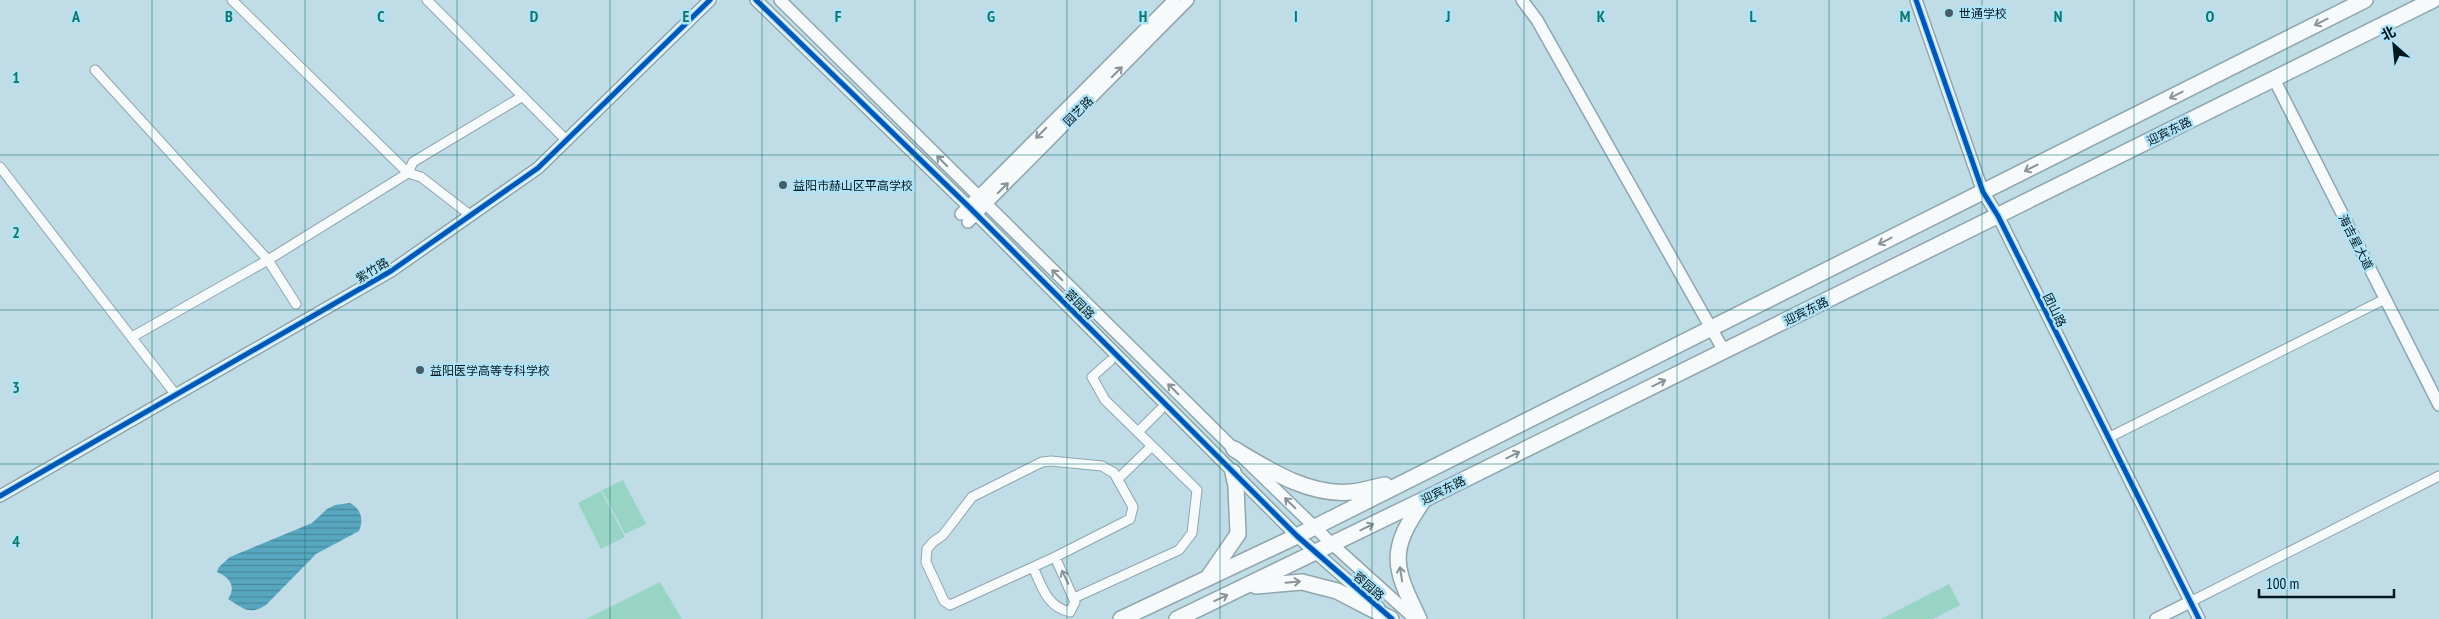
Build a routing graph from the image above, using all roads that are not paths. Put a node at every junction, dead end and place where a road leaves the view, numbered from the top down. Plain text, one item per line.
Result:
1 (232, 0) edge
2 (427, 0) edge
3 (710, 0) edge
4 (756, 0) edge
5 (780, 0) edge
6 (1174, 0) edge
7 (1188, 0) edge
8 (1522, 0) edge
9 (1916, 0) edge
10 (2364, 0) edge
11 (2433, 0) edge
12 (95, 70) dead end
13 (2274, 79) junction
14 (523, 96) junction
15 (566, 140) junction
16 (0, 167) edge
17 (408, 173) junction
18 (1983, 192) junction
19 (982, 200) junction
20 (968, 214) junction
21 (470, 215) junction
22 (1998, 216) junction
23 (268, 260) junction
24 (2385, 300) junction
25 (296, 304) dead end
26 (1712, 328) junction
27 (132, 337) junction
28 (1724, 351) junction
29 (1110, 362) dead end
30 (176, 394) junction
31 (2439, 405) edge
32 (1160, 410) dead end
33 (1138, 432) junction
34 (2108, 438) junction
35 (1152, 446) junction
36 (1234, 449) junction
37 (1233, 472) junction
38 (1418, 475) junction
39 (2439, 476) edge
40 (1118, 479) junction
41 (1404, 482) junction
42 (0, 496) edge
43 (1427, 498) junction
44 (1315, 526) junction
45 (1297, 536) junction
46 (1332, 544) junction
47 (1316, 553) junction
48 (1056, 557) junction
49 (1033, 568) junction
50 (1209, 577) junction
51 (1189, 586) junction
52 (1245, 587) junction
53 (1074, 598) junction
54 (2190, 602) junction
55 (1200, 608) junction
56 (1071, 616) edge
57 (1121, 619) edge
58 (1177, 619) edge
59 (1391, 619) edge
60 (1417, 619) edge
61 (2156, 619) edge
62 (2199, 619) edge

1 - 17 street
2 - 14 street
3 - 15 street, 紫竹路
4 - 20 street, 蓉园路
19 -> 5 street, 蓉园路
6 -> 19 street, 园艺路
19 -> 7 street, 园艺路
8 - 26 street
9 - 18 street, 团山路
10 -> 18 highway, 迎宾东路
11 - 13 highway, 迎宾东路
12 - 23 street
13 - 22 highway, 迎宾东路
13 - 24 street, 海吉星大道
14 - 15 street
14 - 17 street
15 - 21 street, 紫竹路
16 - 27 street
17 - 21 street
17 - 23 street
18 - 22 street, 团山路
18 -> 26 highway, 迎宾东路
19 - 20 street, 园艺路
36 -> 19 street, 蓉园路
20 - 37 street, 蓉园路
21 - 30 street, 紫竹路
22 - 28 highway, 迎宾东路
22 - 34 street, 团山路
23 - 25 street
23 - 27 street
24 - 31 street, 海吉星大道
24 - 34 street
26 - 28 street
26 - 38 highway, 迎宾东路
27 - 30 street
43 -> 28 highway, 迎宾东路
29 - 33 street
30 - 42 street, 紫竹路
32 - 33 street
33 - 35 street
34 - 54 street, 团山路
35 - 40 street
35 - 53 street
36 - 41 highway
44 -> 36 street, 蓉园路
37 - 45 street, 蓉园路
37 - 50 highway
38 - 41 highway, 迎宾东路
38 - 43 highway
39 - 54 street
40 - 48 street
40 - 49 street
41 - 44 highway, 迎宾东路
46 -> 43 highway, 迎宾东路
60 -> 43 highway
44 - 45 highway, 迎宾东路
44 - 46 street, 蓉园路
45 - 47 street, 蓉园路
45 - 50 highway, 迎宾东路
46 - 47 highway, 迎宾东路
46 - 60 street, 蓉园路
47 - 52 highway, 迎宾东路
47 - 59 street, 蓉园路
48 - 49 street
53 -> 48 street
49 - 56 street
50 - 51 highway, 迎宾东路
51 - 55 highway
51 - 57 highway, 迎宾东路
55 -> 52 highway, 迎宾东路
52 -> 59 highway
53 - 56 street
54 - 61 street
54 - 62 street, 团山路
55 - 58 highway, 迎宾东路

